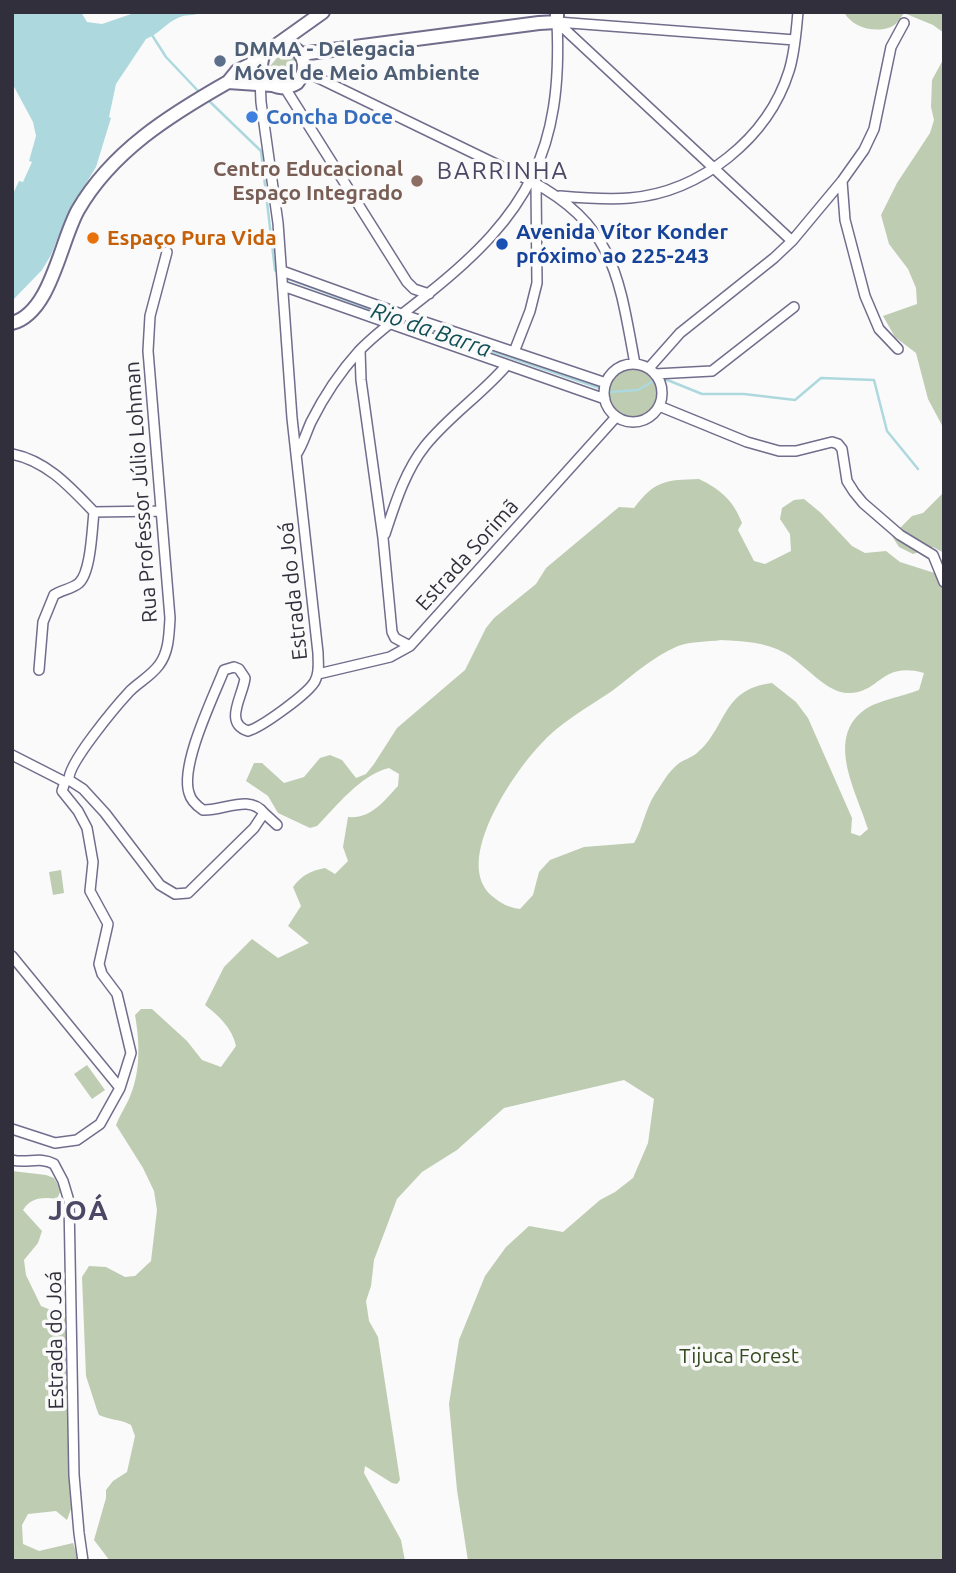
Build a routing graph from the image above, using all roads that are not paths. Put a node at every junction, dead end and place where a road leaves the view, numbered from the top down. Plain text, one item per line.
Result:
1 (323, 12) edge
2 (798, 12) edge
3 (557, 17) edge
4 (904, 23) dead end
5 (795, 40) junction
6 (281, 44) junction
7 (301, 54) junction
8 (261, 64) junction
9 (304, 71) junction
10 (240, 76) junction
11 (272, 86) junction
12 (715, 168) junction
13 (842, 181) junction
14 (534, 182) junction
15 (559, 196) junction
16 (792, 241) junction
17 (166, 252) dead end
18 (282, 273) junction
19 (283, 285) junction
20 (429, 294) junction
21 (794, 307) dead end
22 (396, 319) junction
23 (12, 323) edge
24 (898, 349) dead end
25 (360, 350) junction
26 (514, 352) junction
27 (635, 364) junction
28 (506, 366) junction
29 (655, 375) junction
30 (606, 384) junction
31 (605, 397) junction
32 (659, 406) junction
33 (617, 416) junction
34 (292, 418) junction
35 (311, 422) junction
36 (12, 454) edge
37 (296, 456) junction
38 (377, 494) junction
39 (397, 499) junction
40 (94, 512) junction
41 (160, 512) junction
42 (383, 538) junction
43 (944, 582) edge
44 (410, 646) junction
45 (39, 670) dead end
46 (318, 674) junction
47 (12, 755) edge
48 (67, 781) junction
49 (264, 813) junction
50 (277, 825) dead end
51 (12, 956) edge
52 (120, 1088) junction
53 (13, 1129) edge
54 (12, 1160) edge
55 (83, 1561) edge

1 - 6 street
2 - 5 street
3 - 5 street
3 - 7 street
3 - 12 street
3 - 14 street
4 - 13 street
5 - 12 street
6 - 7 street
6 - 8 street
7 - 9 street
8 - 10 street
8 - 11 street
9 - 11 street
9 - 14 street
10 - 11 street
10 - 23 street
11 - 18 street, Estrada do Joá
11 - 20 street
12 - 15 street
12 - 16 street
13 - 16 street
13 - 24 street
14 - 15 street
14 - 20 street
14 - 26 street
15 - 27 street
16 - 29 street
17 - 41 street, Rua Professor Júlio Lohman
18 - 19 street, Estrada do Joá
18 - 22 street
19 - 22 street
19 - 34 street, Estrada do Joá
20 - 22 street
21 - 29 street
22 - 25 street
22 - 26 street
22 - 28 street
25 - 35 street
25 - 38 street
26 - 30 street
27 - 29 street
27 - 30 street
28 - 31 street
28 - 39 street
29 - 32 street
30 - 31 street
31 - 33 street
32 - 33 street
32 - 43 street
33 - 44 street, Estrada Sorimã
34 - 35 street
34 - 37 street, Estrada do Joá
35 - 37 street
36 - 40 street
37 - 46 street, Estrada do Joá
38 - 39 street
38 - 42 street
39 - 42 street
40 - 41 street
40 - 45 street
41 - 48 street, Rua Professor Júlio Lohman
42 - 44 street
44 - 46 street, Estrada Sorimã
46 - 49 street, Estrada do Joá
47 - 48 street
48 - 49 street
48 - 52 street
49 - 50 street
51 - 52 street
52 - 53 street
54 - 55 street, Estrada do Joá

